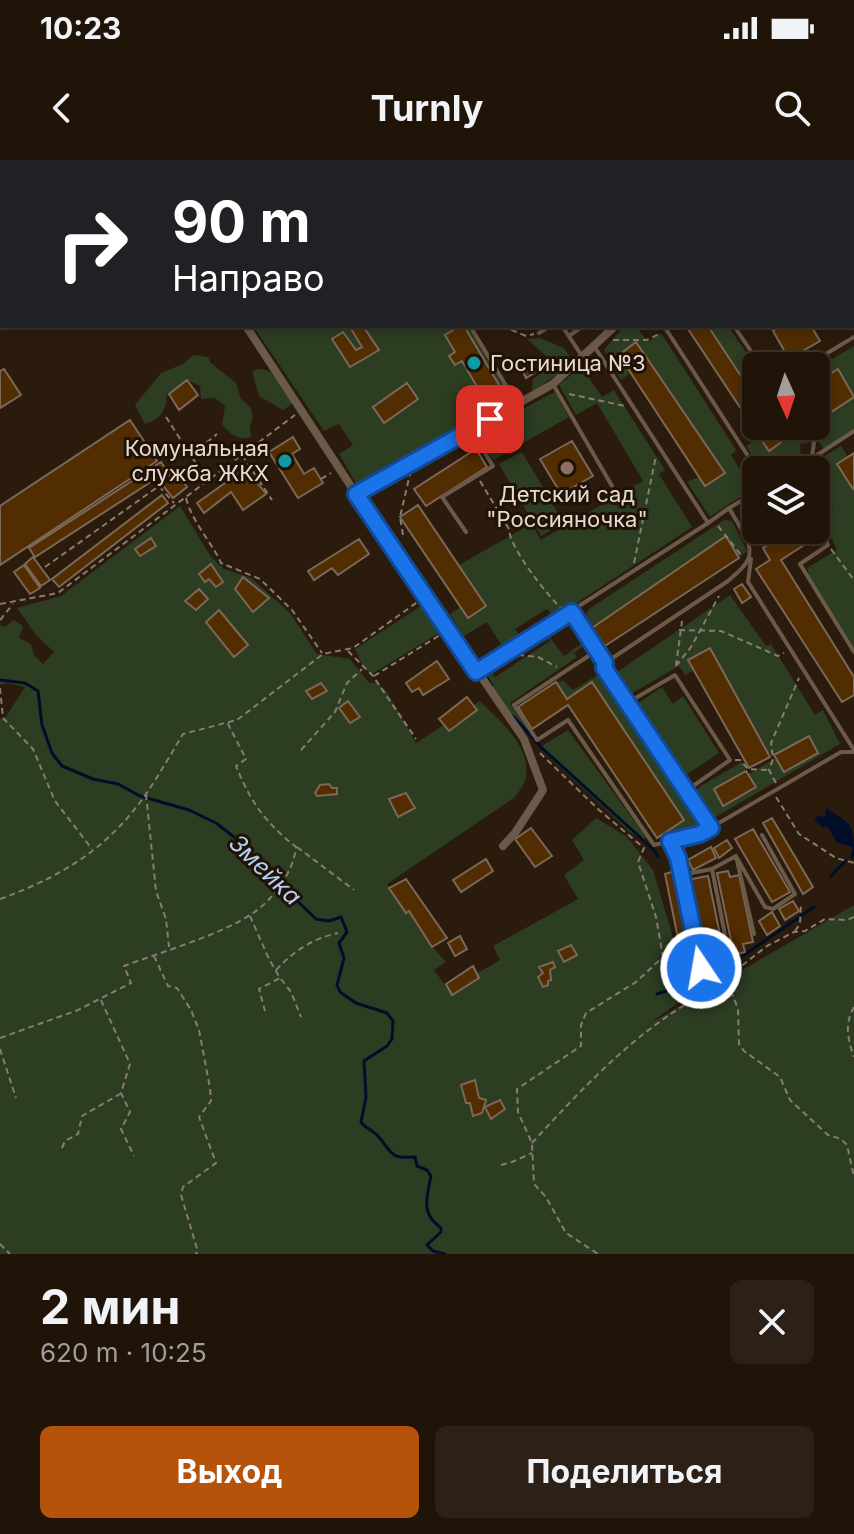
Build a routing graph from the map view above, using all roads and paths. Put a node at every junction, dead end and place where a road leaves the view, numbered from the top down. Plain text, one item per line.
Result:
1 (247, 328) edge
2 (471, 328) edge
3 (507, 328) edge
4 (547, 328) edge
5 (563, 328) edge
6 (580, 328) edge
7 (613, 328) edge
8 (666, 328) edge
9 (735, 328) edge
10 (539, 333) joint
11 (569, 336) junction
12 (854, 337) edge
13 (608, 340) dead end
14 (594, 346) junction
15 (752, 352) edge
16 (829, 352) edge
17 (583, 358) junction
18 (554, 387) junction
19 (479, 403) dead end
20 (513, 406) junction
21 (634, 408) junction
22 (302, 409) junction
23 (166, 417) dead end
24 (471, 429) junction
25 (854, 431) edge
26 (217, 434) dead end
27 (814, 440) edge
28 (658, 445) junction
29 (821, 452) junction
30 (241, 454) junction
31 (190, 456) junction
32 (748, 456) edge
33 (815, 456) edge
34 (410, 463) junction
35 (339, 468) junction
36 (477, 476) junction
37 (321, 479) dead end
38 (207, 480) junction
39 (612, 486) dead end
40 (356, 494) junction
41 (186, 496) junction
42 (272, 500) dead end
43 (742, 500) edge
44 (175, 504) junction
45 (729, 508) junction
46 (708, 523) junction
47 (717, 525) dead end
48 (742, 530) edge
49 (466, 532) dead end
50 (403, 535) dead end
51 (748, 544) edge
52 (828, 545) joint
53 (751, 553) junction
54 (745, 559) dead end
55 (45, 567) dead end
56 (633, 569) dead end
57 (854, 580) edge
58 (728, 581) junction
59 (426, 595) junction
60 (14, 603) junction
61 (0, 604) edge
62 (686, 609) junction
63 (570, 614) junction
64 (0, 620) edge
65 (449, 630) junction
66 (679, 630) junction
67 (700, 631) junction
68 (347, 650) junction
69 (596, 651) junction
70 (854, 652) edge
71 (506, 653) junction
72 (323, 654) junction
73 (778, 656) dead end
74 (605, 663) junction
75 (676, 666) junction
76 (363, 668) junction
77 (565, 671) junction
78 (803, 671) junction
79 (476, 672) junction
80 (675, 675) junction
81 (373, 676) junction
82 (0, 688) edge
83 (627, 703) junction
84 (227, 722) junction
85 (416, 739) dead end
86 (524, 739) junction
87 (845, 739) junction
88 (301, 750) dead end
89 (854, 751) edge
90 (841, 752) junction
91 (730, 760) junction
92 (769, 770) junction
93 (775, 789) junction
94 (686, 791) junction
95 (146, 794) junction
96 (711, 828) junction
97 (762, 835) dead end
98 (670, 841) junction
99 (503, 846) dead end
100 (296, 847) junction
101 (92, 849) junction
102 (737, 858) junction
103 (854, 863) edge
104 (712, 869) junction
105 (681, 875) junction
106 (354, 890) dead end
107 (0, 899) edge
108 (801, 903) dead end
109 (250, 915) junction
110 (854, 917) edge
111 (794, 932) junction
112 (338, 933) dead end
113 (754, 934) dead end
114 (169, 949) junction
115 (153, 955) junction
116 (729, 956) joint
117 (663, 957) junction
118 (701, 968) dead end
119 (275, 970) junction
120 (280, 978) junction
121 (726, 978) junction
122 (101, 999) junction
123 (688, 1003) junction
124 (854, 1007) edge
125 (265, 1011) dead end
126 (301, 1017) dead end
127 (0, 1038) edge
128 (0, 1049) edge
129 (854, 1057) edge
130 (121, 1093) junction
131 (16, 1098) dead end
132 (532, 1143) junction
133 (62, 1148) dead end
134 (533, 1152) junction
135 (134, 1156) dead end
136 (501, 1165) dead end
137 (854, 1177) edge
138 (0, 1244) edge
139 (10, 1254) edge
140 (195, 1254) edge
141 (598, 1254) edge

1 - 22 street
2 - 20 lane
3 - 10 path
4 - 10 lane
5 - 11 lane
6 - 11 lane
7 - 14 street
8 - 13 path
8 - 32 lane
9 - 15 lane
11 - 17 lane
12 - 16 lane
14 - 17 street
14 - 21 lane
17 - 18 street
18 - 20 street
18 - 21 path
18 - 39 lane
19 - 20 path
20 - 24 street
21 - 28 lane
22 - 30 path
22 - 35 street
23 - 31 path
24 - 34 street
24 - 36 lane
25 - 29 lane
26 - 31 path
27 - 29 lane
28 - 46 lane
28 - 56 path
29 - 33 lane
30 - 38 path
30 - 42 path
31 - 38 path
34 - 40 street
34 - 50 path
35 - 37 path
35 - 40 street
36 - 49 lane
36 - 63 path
38 - 41 path
40 - 59 street
41 - 44 path
41 - 72 path
43 - 45 lane
44 - 55 path
44 - 60 path
45 - 46 lane
45 - 48 lane
46 - 63 lane
47 - 54 path
51 - 53 lane
52 - 57 path
52 - 70 lane
53 - 58 lane
53 - 78 lane
58 - 62 lane
58 - 67 path
59 - 65 street
59 - 68 path
60 - 61 path
60 - 64 path
62 - 66 path
62 - 74 lane
63 - 69 lane
63 - 71 lane
65 - 79 street
65 - 81 path
66 - 67 path
66 - 75 path
67 - 73 path
67 - 75 path
68 - 72 path
68 - 76 path
69 - 74 lane
69 - 77 lane
71 - 77 path
71 - 79 lane
72 - 84 path
74 - 83 lane
75 - 80 path
76 - 81 path
76 - 88 path
77 - 98 lane
78 - 87 lane
78 - 92 path
79 - 86 street
80 - 83 lane
80 - 91 lane
81 - 85 path
82 - 101 path
83 - 94 lane
84 - 95 path
84 - 100 path
86 - 99 street
86 - 117 path
87 - 89 lane
87 - 90 lane
89 - 90 lane
90 - 93 lane
91 - 92 path
91 - 94 lane
92 - 93 path
93 - 96 lane
93 - 103 path
94 - 96 lane
95 - 101 path
95 - 114 path
96 - 98 lane
97 - 102 lane
98 - 105 lane
100 - 106 path
100 - 109 path
101 - 107 path
102 - 104 lane
102 - 113 lane
104 - 105 lane
104 - 116 lane
105 - 118 lane
108 - 111 path
109 - 114 path
109 - 119 path
110 - 111 path
111 - 121 path
112 - 119 path
114 - 115 path
115 - 122 path
115 - 140 path
116 - 121 path
117 - 123 path
117 - 132 path
119 - 120 path
120 - 125 path
120 - 126 path
121 - 123 path
121 - 137 path
122 - 127 path
122 - 130 path
123 - 132 path
124 - 129 path
128 - 131 path
130 - 133 path
130 - 135 path
132 - 134 path
134 - 136 path
134 - 141 path
138 - 139 path

